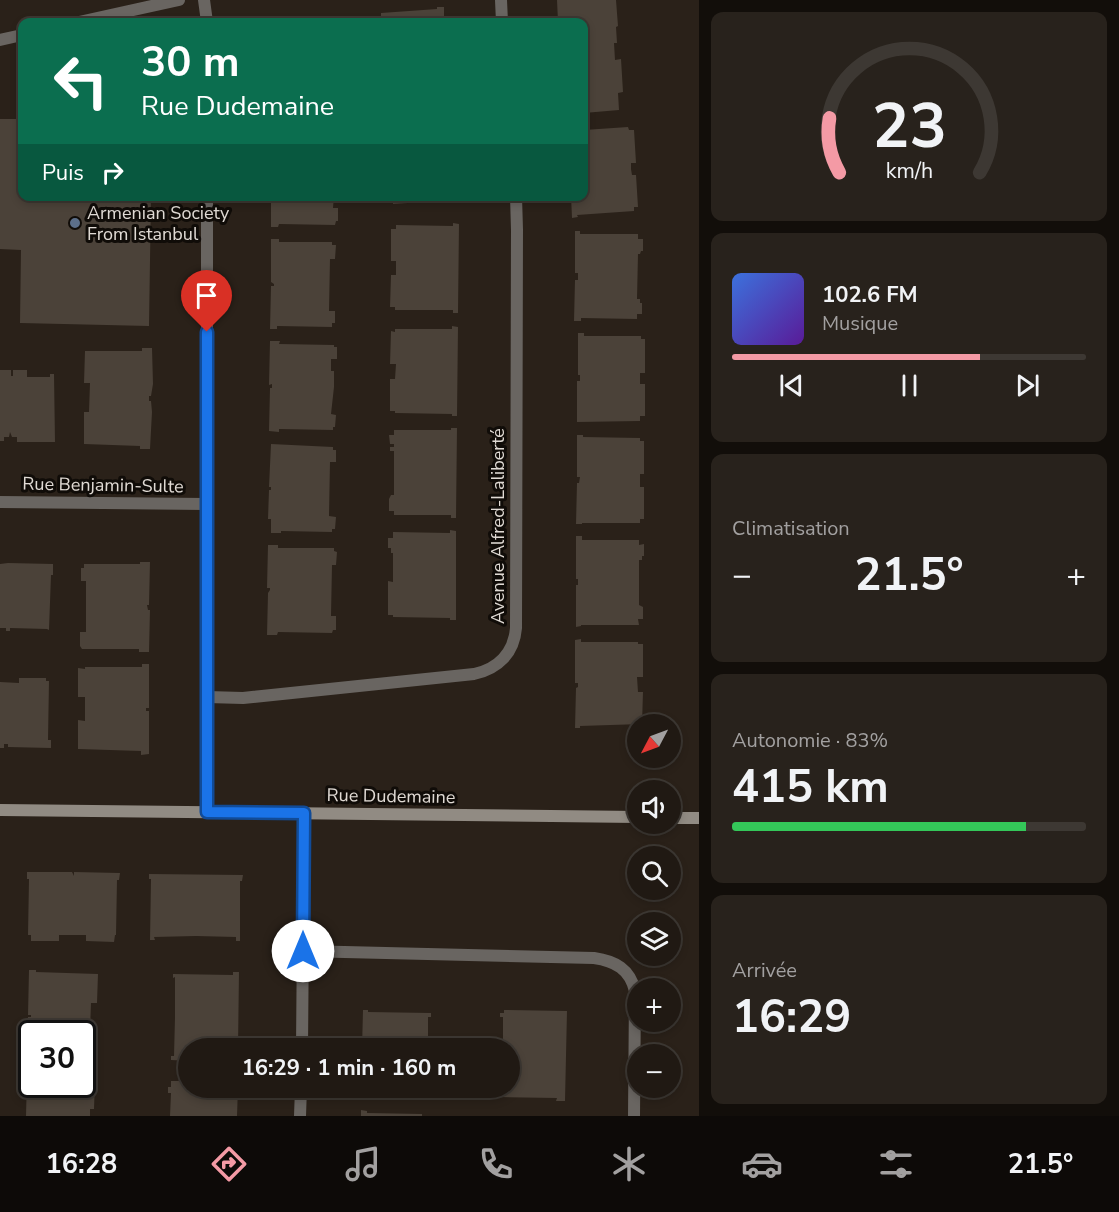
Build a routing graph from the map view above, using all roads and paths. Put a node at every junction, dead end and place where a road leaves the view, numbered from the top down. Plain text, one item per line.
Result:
1 (179, 0) edge
2 (204, 0) edge
3 (501, 0) edge
4 (97, 18) edge
5 (206, 18) edge
6 (502, 18) edge
7 (18, 36) edge
8 (0, 40) edge
9 (207, 201) edge
10 (516, 201) edge
11 (0, 502) edge
12 (206, 504) junction
13 (207, 697) junction
14 (0, 810) edge
15 (207, 812) junction
16 (304, 813) junction
17 (627, 817) edge
18 (681, 818) edge
19 (699, 818) edge
20 (303, 951) junction
21 (302, 1038) edge
22 (301, 1098) edge
23 (300, 1116) edge
24 (634, 1116) edge

1 - 4 street
2 - 5 street
3 - 6 street
7 - 8 street
9 - 12 street
10 - 13 street, Avenue Alfred-Laliberté
11 - 12 street, Rue Benjamin-Sulte
12 - 13 street
13 - 15 street
14 - 15 street, Rue Dudemaine
15 - 16 street, Rue Dudemaine
16 - 17 street, Rue Dudemaine
16 - 20 street
18 - 19 street
20 - 21 street
20 - 24 street
22 - 23 street

